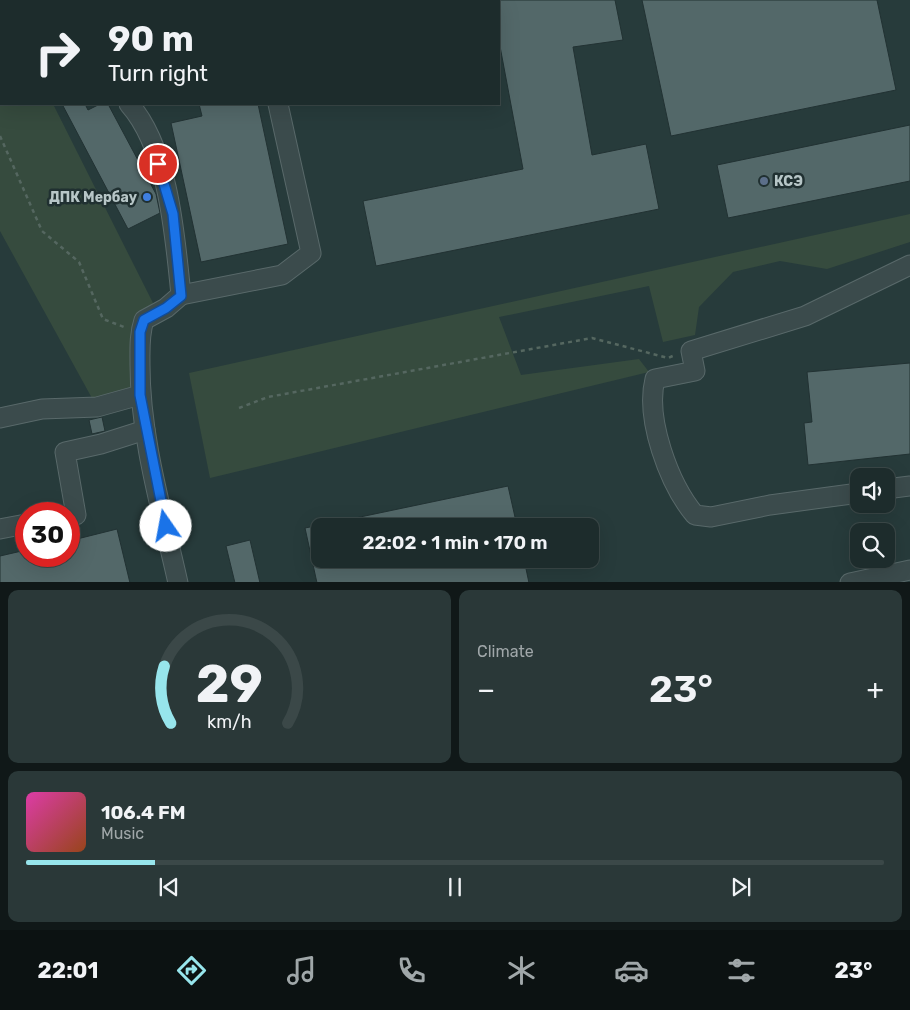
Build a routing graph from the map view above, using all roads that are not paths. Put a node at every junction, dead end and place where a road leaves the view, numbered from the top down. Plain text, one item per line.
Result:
1 (132, 105) edge
2 (278, 105) edge
3 (910, 265) edge
4 (181, 296) junction
5 (140, 395) junction
6 (0, 418) edge
7 (145, 430) junction
8 (910, 486) edge
9 (895, 488) edge
10 (850, 494) edge
11 (74, 502) edge
12 (15, 526) edge
13 (0, 529) edge
14 (910, 570) edge
15 (178, 582) edge
16 (850, 582) edge

1 - 4 street
2 - 4 street
3 - 10 street
4 - 5 street
5 - 6 street
5 - 7 street
7 - 11 street
7 - 15 street
8 - 9 street
12 - 13 street
14 - 16 street

